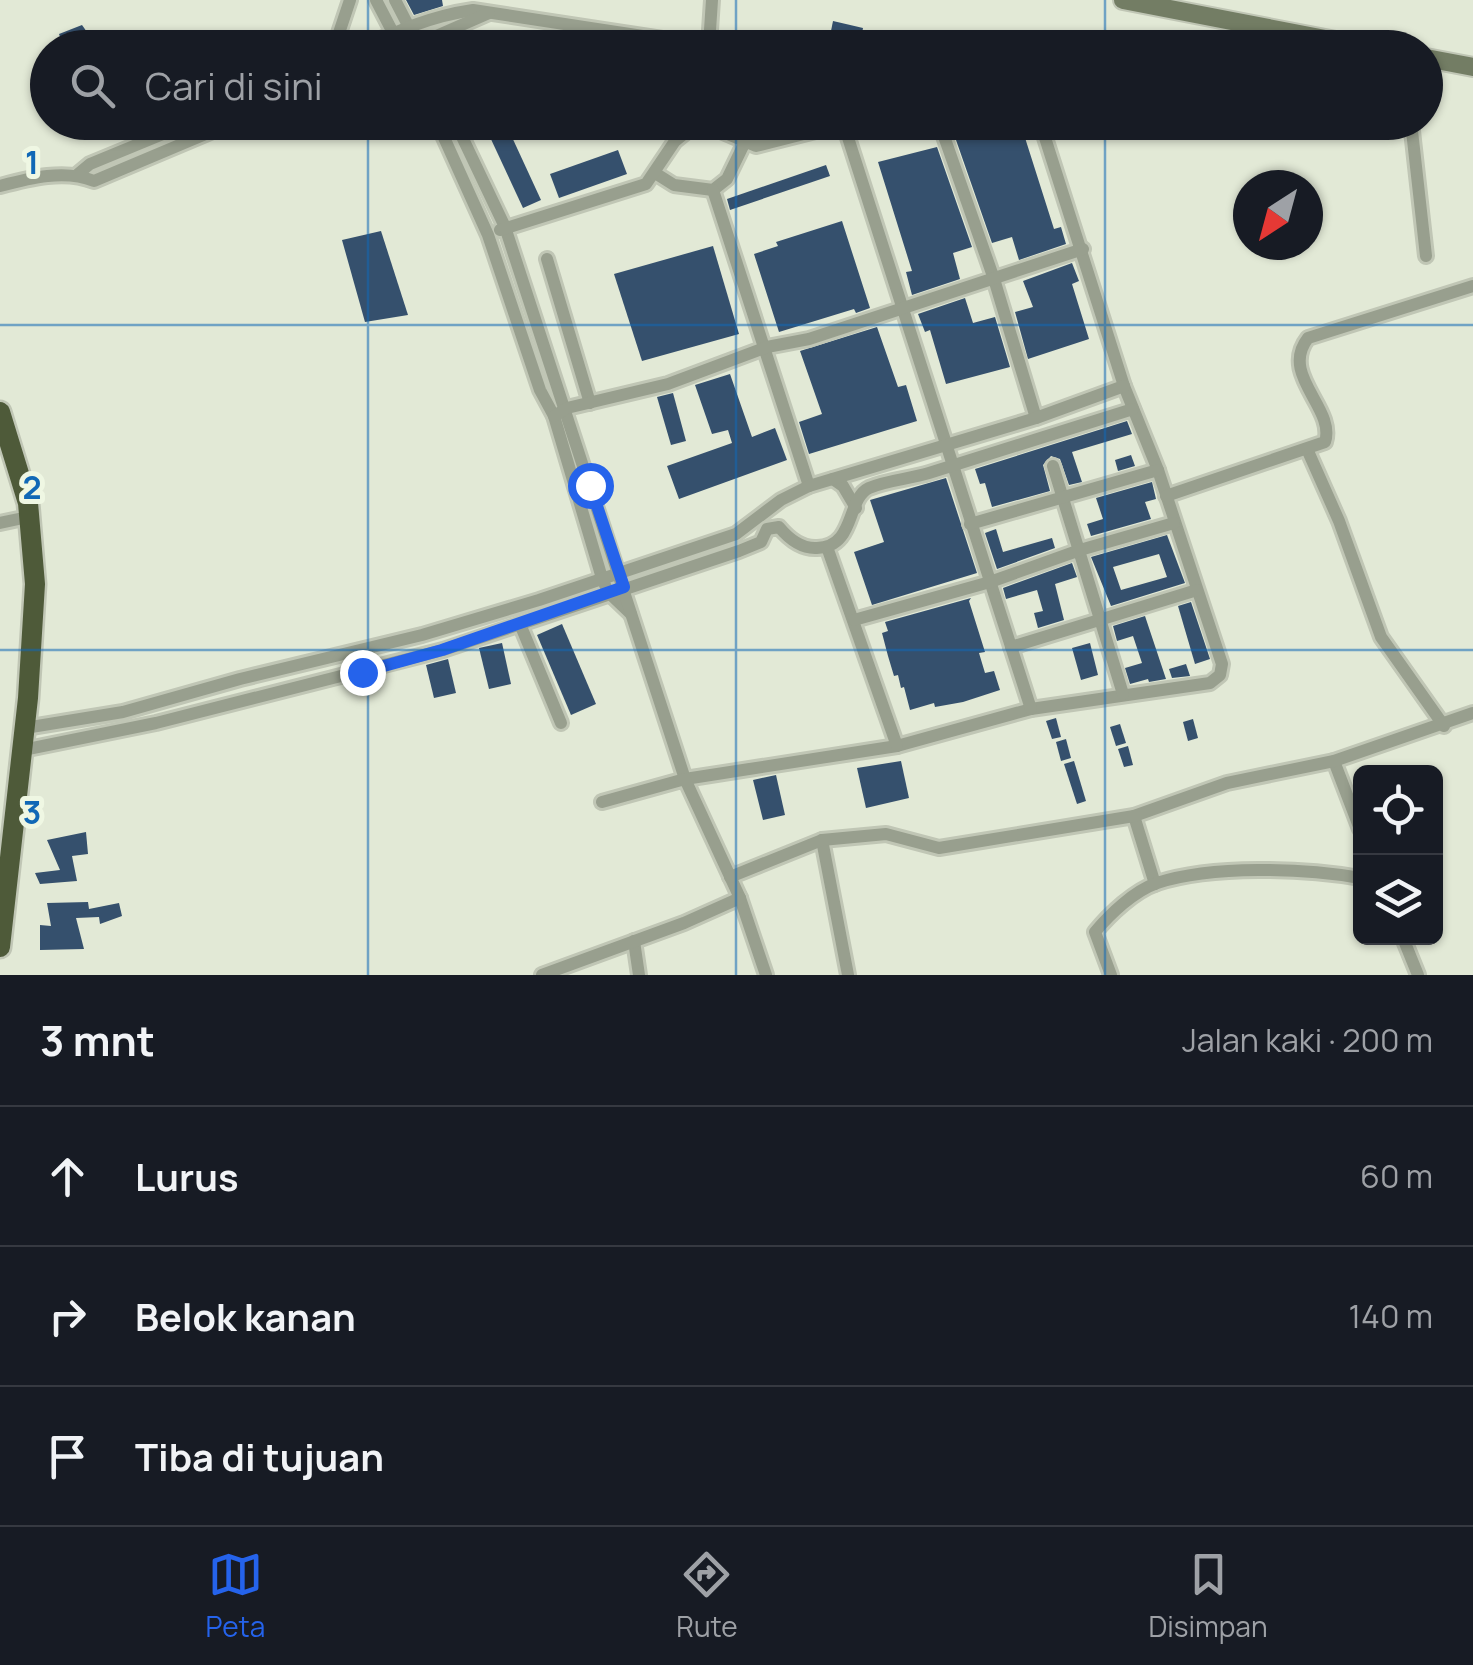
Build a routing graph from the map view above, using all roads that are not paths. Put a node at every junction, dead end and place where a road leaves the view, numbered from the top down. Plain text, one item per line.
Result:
1 (350, 0) edge
2 (376, 0) edge
3 (395, 0) edge
4 (712, 0) edge
5 (1123, 0) edge
6 (1179, 6) edge
7 (491, 12) junction
8 (408, 26) junction
9 (340, 30) edge
10 (391, 30) edge
11 (399, 30) edge
12 (409, 30) edge
13 (449, 30) edge
14 (610, 30) edge
15 (714, 30) edge
16 (1289, 30) edge
17 (1443, 61) edge
18 (1473, 66) edge
19 (148, 140) edge
20 (191, 140) edge
21 (445, 140) edge
22 (464, 140) edge
23 (676, 140) edge
24 (740, 140) edge
25 (779, 140) edge
26 (850, 140) edge
27 (945, 140) edge
28 (1046, 140) edge
29 (1413, 140) edge
30 (745, 142) junction
31 (78, 174) junction
32 (656, 174) junction
33 (0, 186) edge
34 (714, 190) junction
35 (506, 227) junction
36 (488, 236) junction
37 (1083, 249) junction
38 (1426, 256) dead end
39 (547, 259) dead end
40 (994, 279) junction
41 (1473, 286) edge
42 (902, 309) junction
43 (767, 347) junction
44 (1124, 386) junction
45 (590, 403) junction
46 (1133, 409) junction
47 (560, 412) junction
48 (0, 415) edge
49 (1036, 418) junction
50 (946, 446) junction
51 (1307, 449) junction
52 (952, 466) junction
53 (1053, 466) dead end
54 (1158, 470) junction
55 (833, 479) junction
56 (810, 486) junction
57 (1166, 496) junction
58 (1063, 497) junction
59 (780, 500) junction
60 (856, 508) junction
61 (28, 517) junction
62 (0, 523) edge
63 (1174, 523) junction
64 (970, 524) junction
65 (778, 527) junction
66 (826, 547) junction
67 (1080, 550) junction
68 (620, 572) junction
69 (602, 578) junction
70 (990, 582) junction
71 (624, 587) junction
72 (1197, 590) junction
73 (608, 592) junction
74 (632, 615) junction
75 (854, 620) junction
76 (1100, 620) junction
77 (520, 624) junction
78 (1011, 647) junction
79 (338, 656) junction
80 (344, 676) junction
81 (1123, 694) junction
82 (1031, 710) junction
83 (1473, 713) edge
84 (561, 723) dead end
85 (1444, 726) junction
86 (24, 728) junction
87 (897, 746) junction
88 (23, 750) junction
89 (1334, 762) junction
90 (685, 779) junction
91 (602, 802) dead end
92 (1353, 811) edge
93 (1134, 816) junction
94 (822, 840) junction
95 (730, 877) junction
96 (1353, 877) edge
97 (1155, 884) junction
98 (740, 898) junction
99 (634, 941) junction
100 (1406, 945) edge
101 (0, 947) edge
102 (542, 975) edge
103 (639, 975) edge
104 (766, 975) edge
105 (848, 975) edge
106 (1111, 975) edge
107 (1418, 975) edge

1 - 9 street
2 - 10 street
3 - 8 street
4 - 15 street
5 - 6 main road
6 - 16 main road
7 - 8 street
7 - 13 street
7 - 14 street
8 - 11 street
8 - 12 street
17 - 18 main road
19 - 31 street
20 - 31 street
21 - 36 street
22 - 35 street
23 - 32 street
24 - 30 street
25 - 30 street
26 - 42 street
27 - 40 street
28 - 37 street
29 - 38 street
30 - 34 street
31 - 33 street
32 - 34 street
32 - 35 street
34 - 43 street
35 - 36 street
35 - 47 street
36 - 47 street
37 - 40 street
37 - 44 street
39 - 45 street
40 - 42 street
40 - 49 street
41 - 51 street
42 - 43 street
42 - 50 street
43 - 45 street
43 - 56 street
44 - 46 street
44 - 49 street
45 - 47 street
46 - 52 street
46 - 54 street
47 - 68 street
47 - 69 street
48 - 61 highway
49 - 50 street
50 - 52 street
50 - 55 street
51 - 57 street
51 - 85 street
52 - 60 street
52 - 64 street
53 - 58 street
54 - 57 street
54 - 58 street
55 - 56 street
55 - 60 street
56 - 59 street
57 - 63 street
58 - 64 street
58 - 67 street
59 - 65 street
59 - 68 street
60 - 66 street
61 - 62 street
61 - 86 highway
63 - 67 street
63 - 72 street
64 - 70 street
65 - 66 street
65 - 71 street
66 - 75 street
67 - 70 street
67 - 76 street
68 - 69 street
68 - 71 street
69 - 73 street
69 - 79 street
70 - 75 street
70 - 78 street
71 - 73 street
71 - 74 street
72 - 76 street
72 - 81 street
73 - 74 street
73 - 77 street
74 - 90 street
75 - 87 street
76 - 78 street
76 - 81 street
77 - 80 street
77 - 84 street
78 - 82 street
79 - 80 street
79 - 86 street
80 - 88 street
81 - 82 street
82 - 87 street
83 - 85 street
85 - 89 street
86 - 88 highway
87 - 90 street
88 - 101 highway
89 - 92 street
89 - 93 street
90 - 91 street
90 - 95 street
93 - 94 street
93 - 97 street
94 - 95 street
94 - 105 street
95 - 98 street
96 - 97 street
97 - 106 street
98 - 99 street
98 - 104 street
99 - 102 street
99 - 103 street
100 - 107 street

